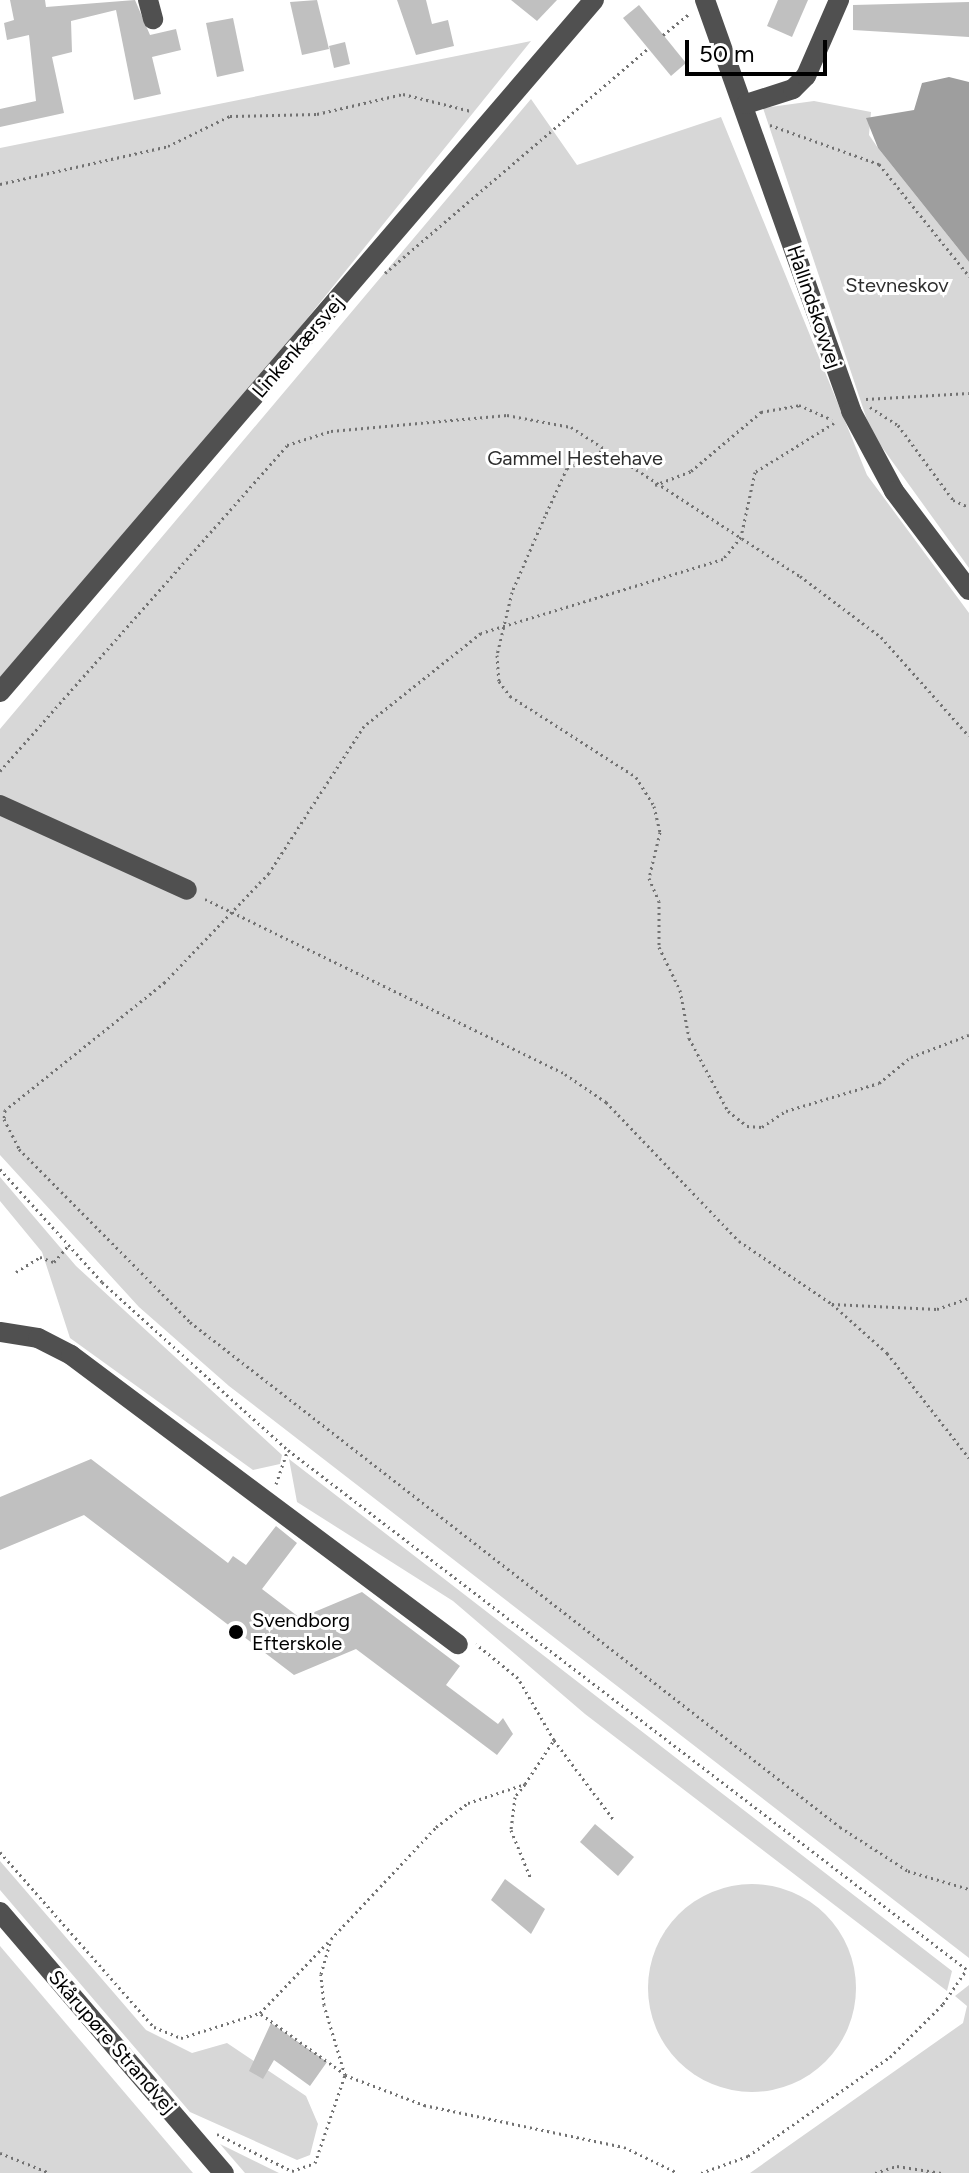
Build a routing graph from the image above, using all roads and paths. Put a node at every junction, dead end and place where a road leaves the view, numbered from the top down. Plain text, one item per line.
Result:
1 (594, 0) edge
2 (839, 0) edge
3 (706, 2) edge
4 (663, 35) dead end
5 (648, 48) dead end
6 (752, 102) junction
7 (493, 120) junction
8 (0, 184) edge
9 (969, 276) edge
10 (355, 282) junction
11 (969, 393) edge
12 (844, 416) junction
13 (601, 451) junction
14 (655, 485) junction
15 (969, 507) edge
16 (741, 537) junction
17 (969, 590) edge
18 (506, 622) junction
19 (0, 692) edge
20 (969, 736) edge
21 (0, 771) edge
22 (0, 805) edge
23 (187, 890) joint
24 (227, 911) junction
25 (969, 1035) edge
26 (2, 1111) edge
27 (0, 1169) edge
28 (67, 1247) junction
29 (16, 1272) dead end
30 (969, 1298) edge
31 (832, 1304) junction
32 (0, 1332) edge
33 (288, 1450) junction
34 (969, 1458) edge
35 (269, 1503) junction
36 (458, 1644) joint
37 (554, 1740) junction
38 (525, 1784) junction
39 (613, 1819) dead end
40 (0, 1852) edge
41 (531, 1879) dead end
42 (969, 1889) edge
43 (0, 1912) edge
44 (331, 1939) junction
45 (968, 1970) edge
46 (260, 2013) junction
47 (345, 2075) junction
48 (195, 2138) junction
49 (0, 2153) edge
50 (293, 2172) edge
51 (50, 2173) edge
52 (224, 2173) edge
53 (678, 2173) edge
54 (701, 2173) edge
55 (875, 2173) edge
56 (941, 2173) edge

1 - 7 street, Linkenkærsvej
2 - 6 street
3 - 4 path
3 - 6 street, Hallindskovvej
5 - 10 path
6 - 9 path
6 - 12 street, Hallindskovvej
7 - 8 path
7 - 10 street, Linkenkærsvej
10 - 19 street, Linkenkærsvej
11 - 12 path
12 - 14 path
12 - 15 path
12 - 16 path
12 - 17 street, Hallindskovvej
13 - 14 path
13 - 18 path
13 - 21 path
14 - 16 path
16 - 18 path
16 - 20 path
18 - 24 path
18 - 25 path
22 - 23 street
23 - 24 path
24 - 26 path
24 - 31 path
26 - 42 path
27 - 28 path
28 - 29 path
28 - 33 path
30 - 31 path
31 - 34 path
32 - 35 street
33 - 35 path
33 - 45 path
35 - 36 street
36 - 37 path
37 - 38 path
37 - 39 path
38 - 41 path
38 - 44 path
40 - 46 path
43 - 48 street, Skårupøre Strandvej
44 - 46 path
44 - 47 path
45 - 54 path
46 - 47 path
47 - 50 path
47 - 53 path
48 - 50 path
48 - 52 street, Skårupøre Strandvej
49 - 51 path
55 - 56 path

